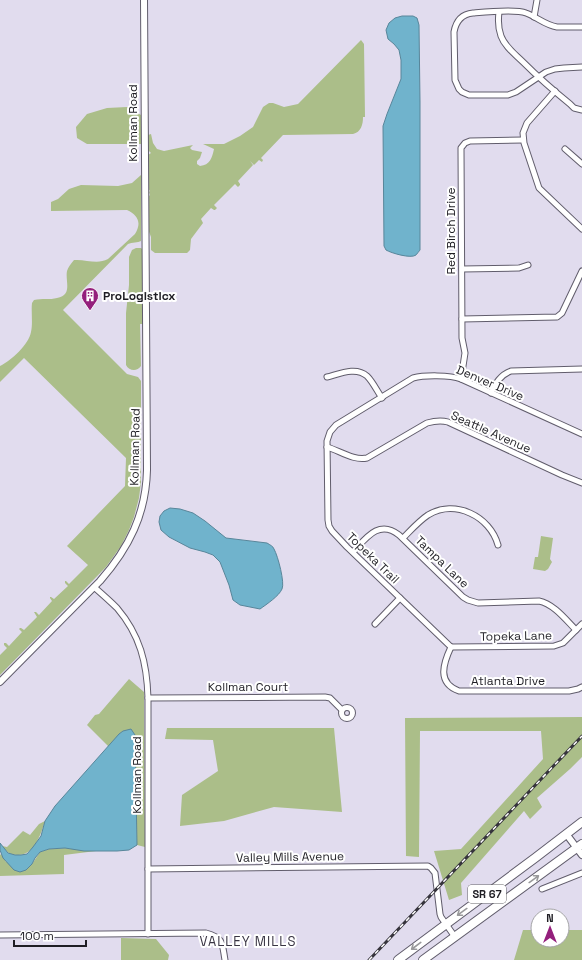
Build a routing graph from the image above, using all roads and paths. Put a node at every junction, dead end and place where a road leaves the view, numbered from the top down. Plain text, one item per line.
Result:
1 (144, 0) edge
2 (537, 0) edge
3 (499, 12) junction
4 (534, 17) junction
5 (582, 27) edge
6 (582, 67) edge
7 (538, 76) junction
8 (555, 91) junction
9 (582, 110) edge
10 (523, 140) junction
11 (565, 149) dead end
12 (581, 162) edge
13 (582, 229) edge
14 (528, 265) dead end
15 (462, 270) junction
16 (582, 271) edge
17 (462, 319) junction
18 (582, 369) edge
19 (327, 377) dead end
20 (461, 379) junction
21 (492, 393) junction
22 (382, 398) junction
23 (330, 432) joint
24 (582, 434) edge
25 (327, 447) junction
26 (582, 483) edge
27 (403, 538) junction
28 (498, 545) dead end
29 (353, 552) junction
30 (94, 587) junction
31 (400, 598) junction
32 (375, 624) dead end
33 (582, 624) edge
34 (576, 630) junction
35 (451, 647) junction
36 (0, 682) edge
37 (581, 688) edge
38 (148, 698) junction
39 (342, 710) dead end
40 (582, 822) edge
41 (567, 835) junction
42 (580, 849) edge
43 (148, 869) junction
44 (582, 873) edge
45 (542, 889) dead end
46 (446, 924) junction
47 (148, 934) junction
48 (0, 935) edge
49 (455, 937) junction
50 (225, 960) edge
51 (398, 960) edge
52 (423, 960) edge

1 - 30 street, Kollman Road
2 - 4 street
3 - 4 street
3 - 7 street
3 - 7 street
4 - 5 street
6 - 7 street
7 - 8 street
8 - 9 street
8 - 10 street
10 - 13 street
10 - 15 street, Red Birch Drive
11 - 12 street
14 - 15 street
15 - 17 street, Red Birch Drive
16 - 17 street
17 - 20 street, Red Birch Drive
18 - 21 street
19 - 22 street
20 - 21 street, Denver Drive
20 - 22 street, Denver Drive
21 - 24 street, Denver Drive
22 - 23 street, Denver Drive
23 - 25 street, Topeka Trail
25 - 26 street, Seattle Avenue
25 - 29 street, Topeka Trail
27 - 28 street
27 - 29 street, Tampa Lane
27 - 34 street, Tampa Lane
29 - 31 street, Topeka Trail
30 - 36 street
30 - 38 street, Kollman Road
31 - 32 street
31 - 35 street, Topeka Trail
33 - 34 street, Topeka Lane
34 - 35 street, Topeka Lane
35 - 37 street, Atlanta Drive
38 - 39 street, Kollman Court
38 - 43 street, Kollman Road
40 - 41 main road, SR 67
41 - 42 street
41 -> 46 main road, SR 67
49 -> 42 main road, SR 67
43 - 46 street, Valley Mills Avenue
43 - 47 street, Kollman Road
44 - 45 street
46 - 49 street
46 -> 51 main road, SR 67
47 - 48 street
47 - 50 street
49 - 52 main road, SR 67

